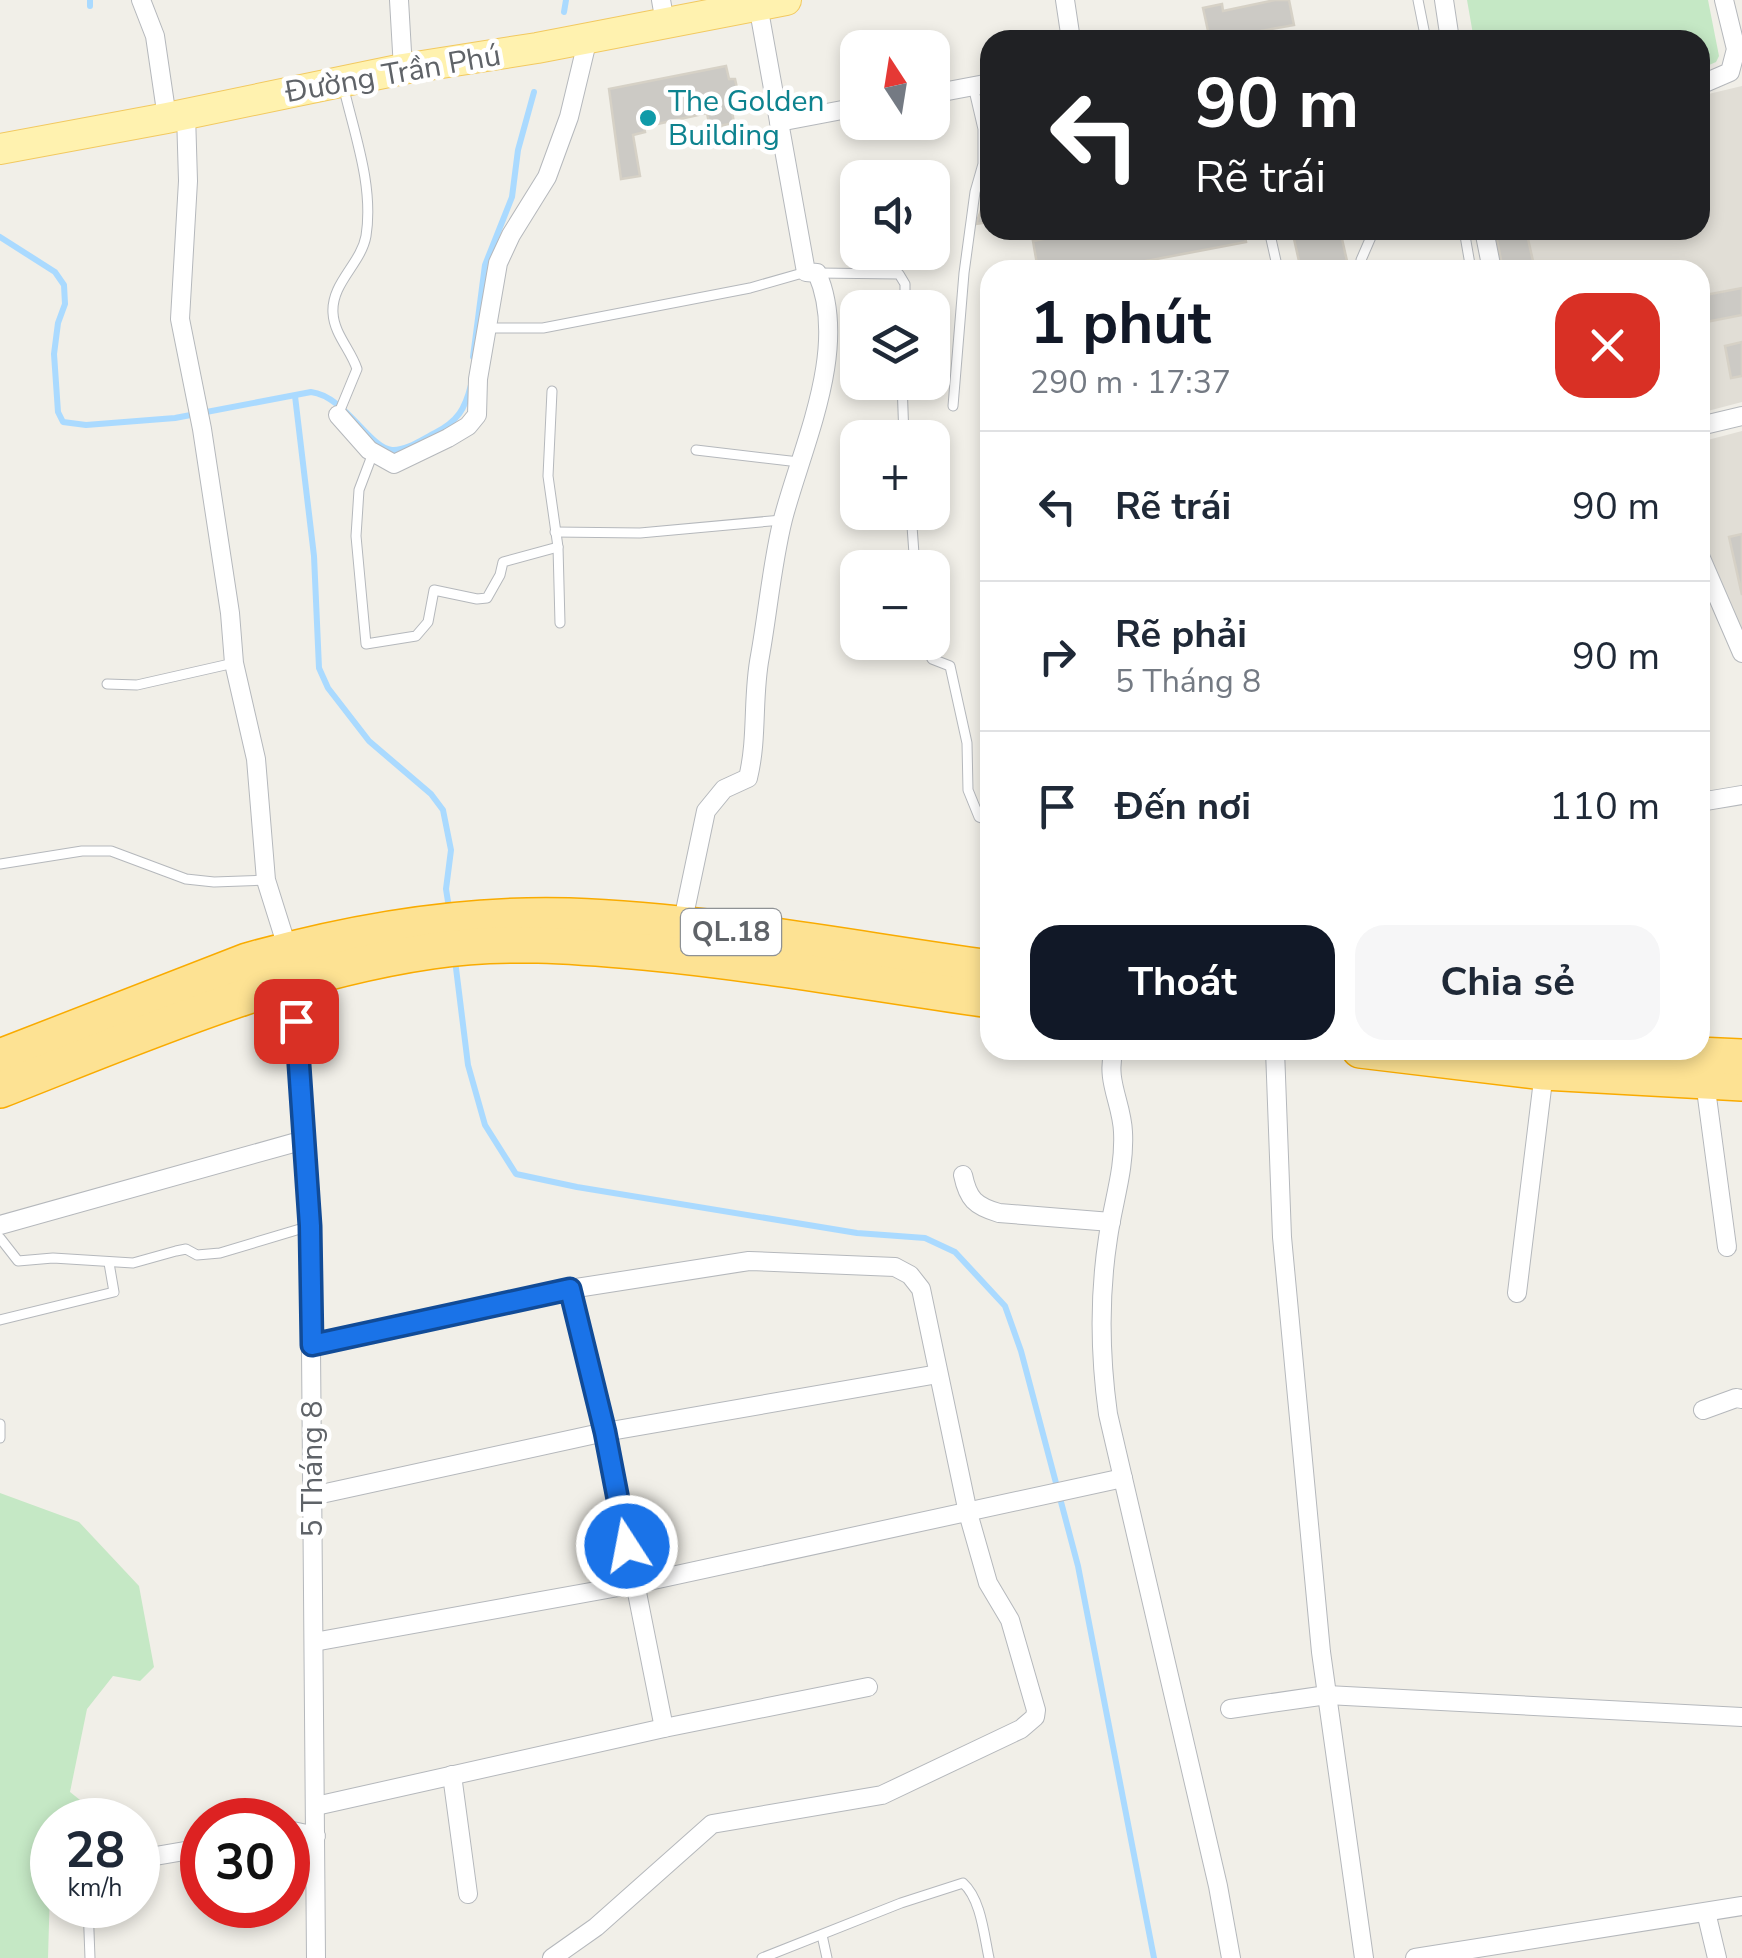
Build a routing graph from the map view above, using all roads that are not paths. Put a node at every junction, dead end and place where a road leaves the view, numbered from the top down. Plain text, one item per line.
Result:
1 (141, 0) edge
2 (398, 0) edge
3 (1065, 0) edge
4 (1418, 0) edge
5 (1444, 0) edge
6 (1724, 0) edge
7 (772, 2) edge
8 (663, 12) edge
9 (1070, 30) edge
10 (1424, 30) edge
11 (1448, 30) edge
12 (588, 38) junction
13 (402, 69) junction
14 (1710, 81) edge
15 (342, 82) junction
16 (980, 85) edge
17 (950, 91) edge
18 (840, 110) edge
19 (176, 116) junction
20 (779, 122) junction
21 (0, 148) edge
22 (980, 174) edge
23 (811, 272) junction
24 (905, 290) edge
25 (486, 328) junction
26 (552, 390) dead end
27 (953, 406) dead end
28 (339, 410) joint
29 (1742, 416) edge
30 (1710, 424) edge
31 (696, 450) dead end
32 (373, 453) junction
33 (802, 462) junction
34 (783, 520) junction
35 (555, 532) junction
36 (558, 547) junction
37 (1710, 579) edge
38 (560, 623) dead end
39 (1742, 653) edge
40 (935, 660) edge
41 (234, 663) junction
42 (107, 684) dead end
43 (1742, 795) edge
44 (1710, 800) edge
45 (980, 816) edge
46 (0, 864) edge
47 (266, 880) junction
48 (682, 925) junction
49 (471, 933) junction
50 (290, 965) junction
51 (867, 967) junction
52 (980, 968) edge
53 (980, 997) edge
54 (1710, 1056) edge
55 (0, 1057) edge
56 (1742, 1057) edge
57 (1111, 1060) edge
58 (1274, 1060) edge
59 (1444, 1060) edge
60 (1544, 1072) junction
61 (1705, 1082) junction
62 (1742, 1083) edge
63 (0, 1090) edge
64 (304, 1140) junction
65 (963, 1175) dead end
66 (1112, 1222) junction
67 (0, 1225) edge
68 (310, 1226) junction
69 (0, 1238) edge
70 (1727, 1247) dead end
71 (109, 1263) junction
72 (570, 1289) junction
73 (1517, 1293) dead end
74 (0, 1320) edge
75 (312, 1345) junction
76 (938, 1374) junction
77 (1742, 1399) edge
78 (1703, 1410) dead end
79 (0, 1424) edge
80 (605, 1432) junction
81 (0, 1438) edge
82 (1123, 1478) junction
83 (312, 1496) junction
84 (968, 1513) junction
85 (635, 1584) junction
86 (314, 1642) junction
87 (868, 1686) dead end
88 (1327, 1695) junction
89 (1230, 1709) dead end
90 (1742, 1717) edge
91 (664, 1728) junction
92 (452, 1775) junction
93 (316, 1806) junction
94 (310, 1835) edge
95 (316, 1836) junction
96 (468, 1894) dead end
97 (1742, 1906) edge
98 (1706, 1912) junction
99 (89, 1928) edge
100 (822, 1935) junction
101 (769, 1956) edge
102 (90, 1958) edge
103 (316, 1958) edge
104 (552, 1958) edge
105 (827, 1958) edge
106 (989, 1958) edge
107 (1231, 1958) edge
108 (1364, 1958) edge
109 (1415, 1958) edge
110 (1717, 1958) edge

1 - 19 street, 5 Tháng 8
2 - 13 street
3 - 9 street
4 - 10 lane
5 - 11 street
6 - 14 street
7 - 8 main road, Đường Trần Phú
7 - 20 street
8 - 12 main road, Đường Trần Phú
12 - 13 main road, Đường Trần Phú
12 - 25 street
13 - 15 main road, Đường Trần Phú
15 - 19 main road, Đường Trần Phú
15 - 28 lane
16 - 17 street
18 - 20 street
19 - 21 main road, Đường Trần Phú
19 - 41 street, 5 Tháng 8
20 - 23 street
22 - 27 lane
23 - 24 lane
23 - 25 lane
23 - 33 street
25 - 32 street
26 - 35 lane
28 - 32 street
29 - 30 street
31 - 33 lane
32 - 36 lane
33 - 34 street
34 - 35 lane
34 - 48 street
35 - 36 lane
36 - 38 lane
37 - 39 street
40 - 45 lane
41 - 42 lane
41 - 47 street, 5 Tháng 8
43 - 44 street
46 - 47 lane
47 - 50 street, 5 Tháng 8
48 - 49 highway, QL.18
48 - 51 highway, QL.18
49 - 50 highway, QL.18
49 - 51 highway, QL.18
50 - 55 highway, QL.18
50 - 63 highway, QL.18
50 - 64 street, 5 Tháng 8
51 - 52 highway, QL.18
51 - 53 highway, QL.18
54 - 56 highway
57 - 66 street
58 - 88 street
59 - 60 highway
60 - 61 highway
60 - 73 street
61 - 62 highway
61 - 70 street
64 - 67 street
64 - 68 street, 5 Tháng 8
65 - 66 street
66 - 82 street
68 - 71 lane
68 - 75 street, 5 Tháng 8
69 - 71 lane
71 - 74 lane
72 - 75 street
72 - 76 street
72 - 80 street
75 - 83 street, 5 Tháng 8
76 - 80 street
76 - 84 street
77 - 78 street
79 - 81 lane
80 - 83 street
80 - 85 street
82 - 84 street
82 - 107 street
83 - 86 street, 5 Tháng 8
84 - 85 street
84 - 104 street
85 - 86 street
85 - 91 street
86 - 93 street, 5 Tháng 8
87 - 91 street
88 - 89 street
88 - 90 street
88 - 108 street
91 - 92 street
92 - 93 street
92 - 96 street
93 - 95 street, 5 Tháng 8
94 - 95 street
95 - 103 street, 5 Tháng 8
97 - 98 street
98 - 109 street
98 - 110 street
99 - 102 lane
100 - 101 lane
100 - 105 lane
100 - 106 lane

